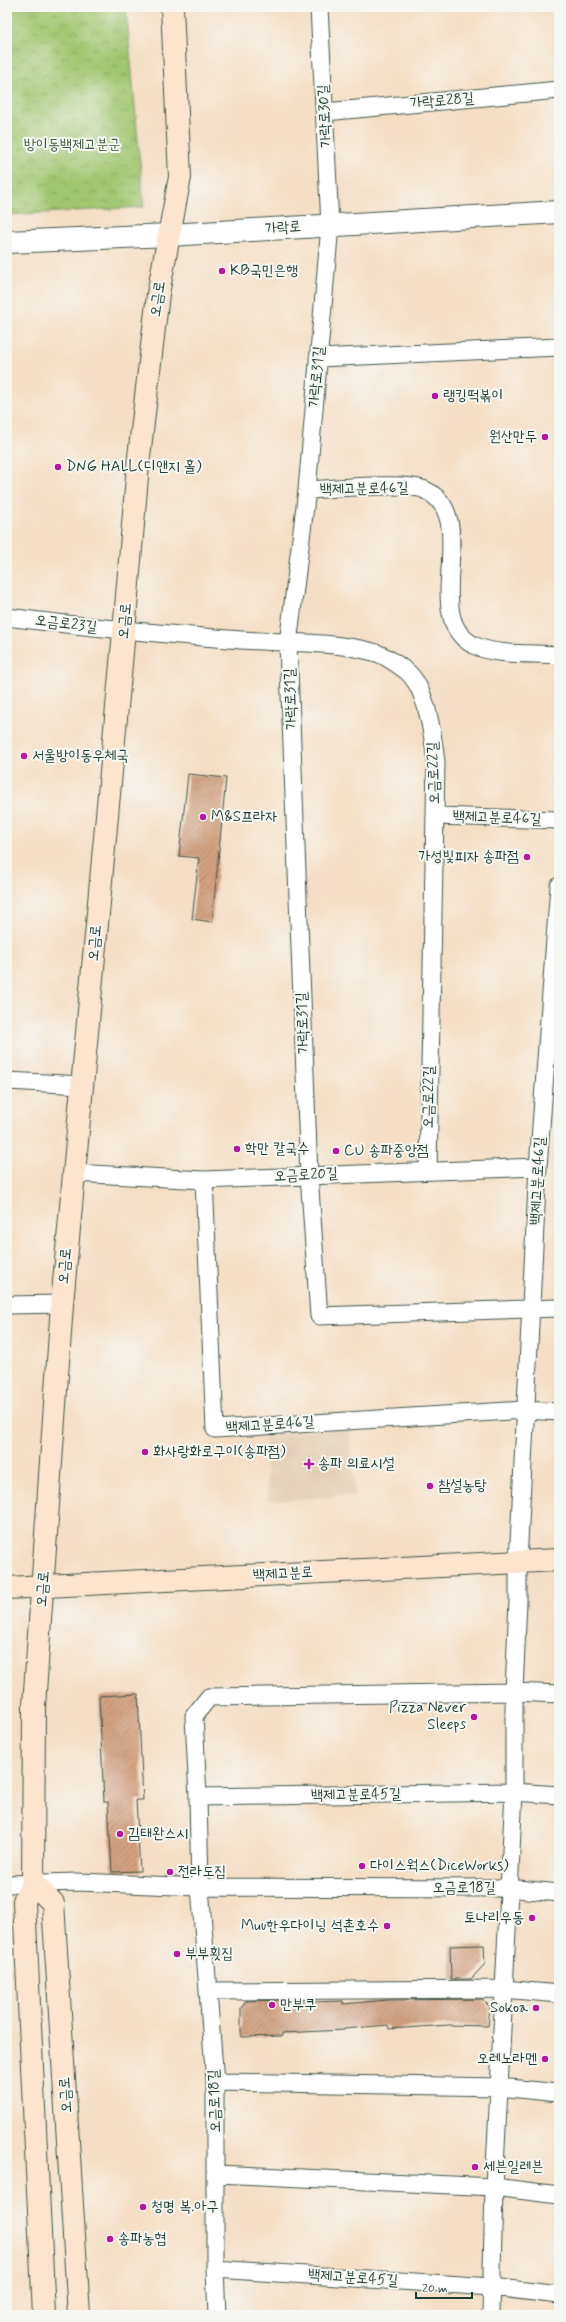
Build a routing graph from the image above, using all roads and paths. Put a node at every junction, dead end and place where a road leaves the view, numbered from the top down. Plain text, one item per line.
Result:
1 (172, 7) edge
2 (319, 7) edge
3 (559, 90) edge
4 (324, 112) junction
5 (559, 212) edge
6 (330, 225) junction
7 (169, 235) junction
8 (7, 242) edge
9 (559, 347) edge
10 (318, 358) junction
11 (307, 490) junction
12 (7, 617) edge
13 (124, 631) junction
14 (288, 644) junction
15 (559, 655) edge
16 (436, 816) junction
17 (559, 820) edge
18 (559, 886) edge
19 (7, 1081) edge
20 (82, 1085) junction
21 (538, 1167) junction
22 (428, 1170) junction
23 (73, 1173) junction
24 (309, 1175) junction
25 (204, 1180) junction
26 (62, 1304) junction
27 (7, 1306) edge
28 (532, 1308) junction
29 (559, 1308) edge
30 (526, 1410) junction
31 (559, 1412) edge
32 (559, 1560) edge
33 (518, 1562) junction
34 (44, 1586) junction
35 (7, 1588) edge
36 (514, 1692) junction
37 (559, 1694) edge
38 (514, 1792) junction
39 (559, 1795) edge
40 (198, 1797) junction
41 (33, 1883) junction
42 (7, 1884) edge
43 (200, 1887) junction
44 (508, 1888) junction
45 (559, 1893) edge
46 (504, 1989) junction
47 (208, 1991) junction
48 (559, 1994) edge
49 (215, 2082) junction
50 (499, 2087) junction
51 (559, 2093) edge
52 (216, 2174) junction
53 (494, 2187) junction
54 (559, 2195) edge
55 (214, 2269) junction
56 (492, 2287) junction
57 (559, 2295) edge
58 (44, 2315) edge
59 (79, 2315) edge
60 (217, 2315) edge
61 (491, 2315) edge

1 - 7 main road, 오금로
2 - 4 street, 가락로30길
3 - 4 street, 가락로28길
4 - 6 street, 가락로30길
5 - 6 street, 가락로
6 - 7 street, 가락로
6 - 10 street, 가락로31길
7 - 8 street, 가락로
7 - 13 main road, 오금로
9 - 10 street
10 - 11 street, 가락로31길
11 - 14 street, 가락로31길
11 - 15 street, 백제고분로46길
12 - 13 street, 오금로23길
13 - 14 street, 오금로22길
13 - 20 main road, 오금로
14 - 16 street, 오금로22길
14 - 24 street, 가락로31길
16 - 17 street, 백제고분로46길
16 - 22 street, 오금로22길
18 - 21 street, 백제고분로46길
19 - 20 street
20 - 23 main road, 오금로
21 - 22 street, 오금로20길
21 - 28 street, 백제고분로46길
22 - 24 street, 오금로20길
23 - 25 street, 오금로20길
23 - 26 main road, 오금로
24 - 25 street, 오금로20길
24 - 28 street
25 - 30 street, 백제고분로46길
26 - 27 street
26 - 34 main road, 오금로
28 - 29 street
28 - 30 street, 백제고분로46길
30 - 31 street, 백제고분로46길
30 - 33 street, 백제고분로46길
32 - 33 main road, 백제고분로
33 - 34 main road, 백제고분로
33 - 36 street
34 - 35 main road, 백제고분로
34 - 41 main road, 오금로
36 - 37 street
36 - 38 street
36 - 40 street, 오금로18길
38 - 39 street, 백제고분로45길
38 - 40 street, 백제고분로45길
38 - 44 street
40 - 43 street, 오금로18길
41 - 42 street, 오금로18길
41 - 43 street, 오금로18길
41 - 58 main road, 오금로
41 - 59 main road, 오금로
43 - 44 street, 오금로18길
43 - 47 street, 오금로18길
44 - 45 street, 오금로18길
44 - 46 street
46 - 47 street
46 - 48 street
46 - 50 street
47 - 49 street, 오금로18길
49 - 50 street
49 - 52 street, 오금로18길
50 - 51 street
50 - 53 street
52 - 53 street
52 - 55 street, 오금로18길
53 - 54 street
53 - 56 street
55 - 56 street, 백제고분로45길
55 - 60 street, 오금로18길
56 - 57 street, 백제고분로45길
56 - 61 street

